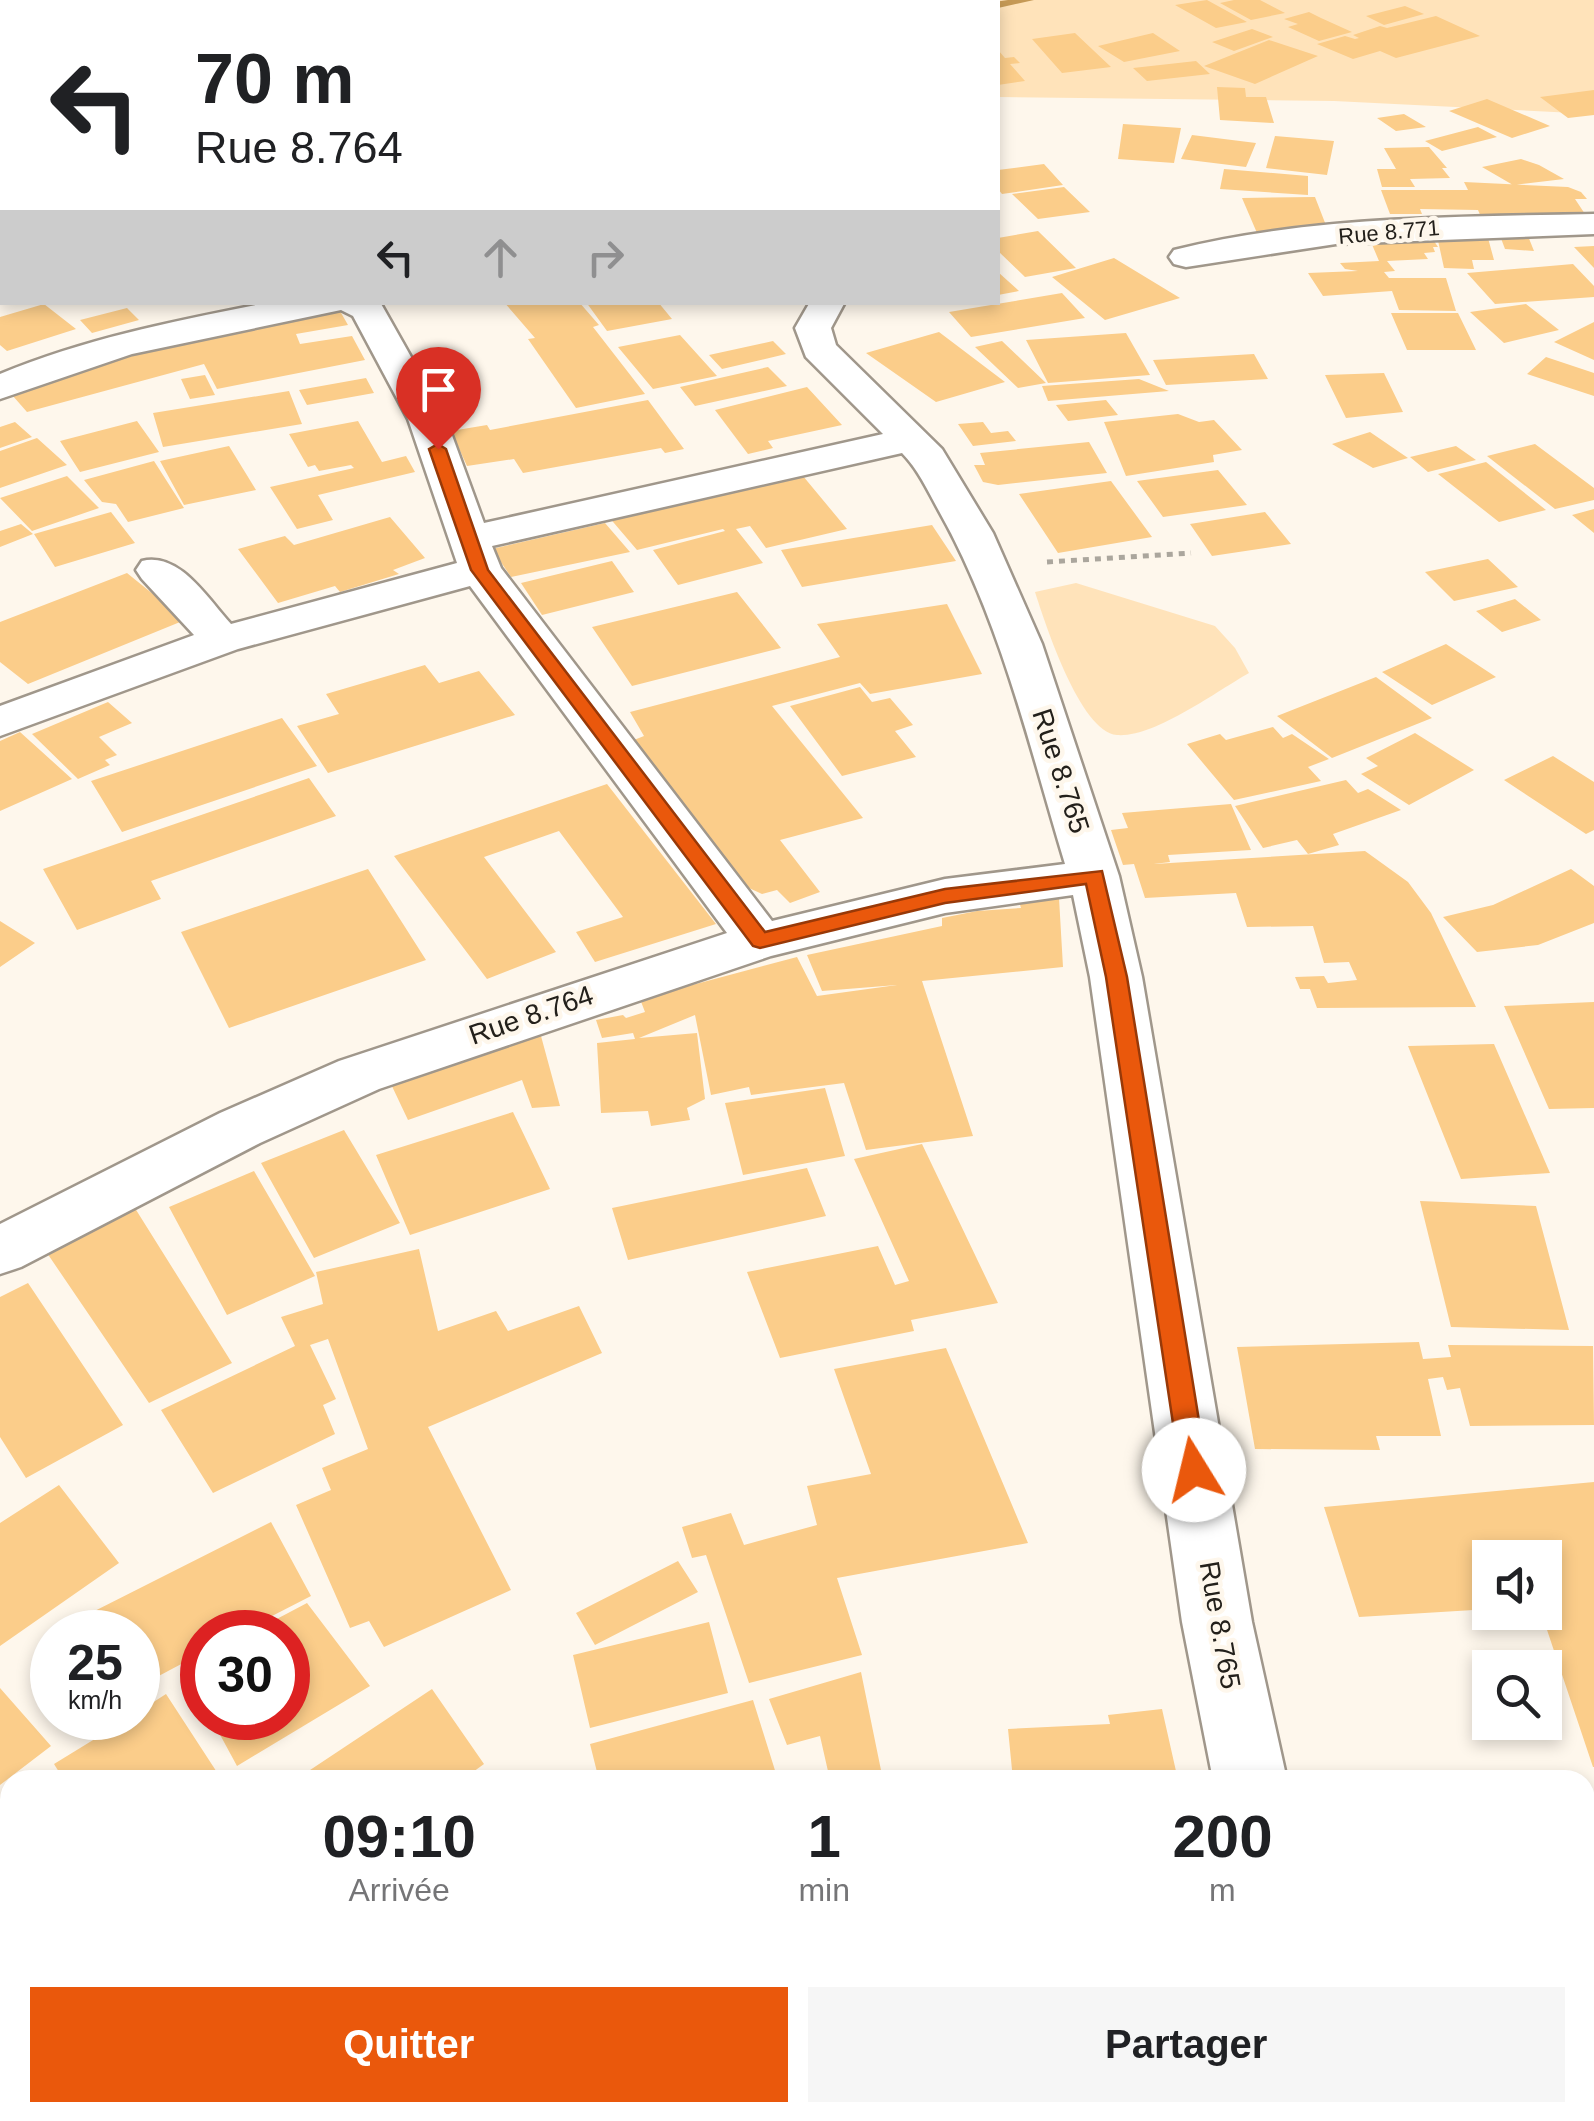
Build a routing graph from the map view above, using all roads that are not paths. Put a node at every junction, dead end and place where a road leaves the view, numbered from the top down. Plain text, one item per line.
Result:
1 (1594, 224) edge
2 (1186, 257) dead end
3 (315, 305) edge
4 (359, 305) edge
5 (826, 305) edge
6 (0, 388) edge
7 (909, 440) junction
8 (474, 555) junction
9 (157, 570) dead end
10 (222, 640) junction
11 (0, 722) edge
12 (1094, 876) junction
13 (760, 941) junction
14 (0, 1251) edge
15 (1248, 1770) edge

1 - 2 street, Rue 8.771
3 - 6 street
4 - 8 street
5 - 7 street, Rue 8.765
7 - 8 street
7 - 12 street, Rue 8.765
8 - 10 street
8 - 13 street
9 - 10 street
10 - 11 street
12 - 13 street, Rue 8.764
12 - 15 street, Rue 8.765
13 - 14 street, Rue 8.764

